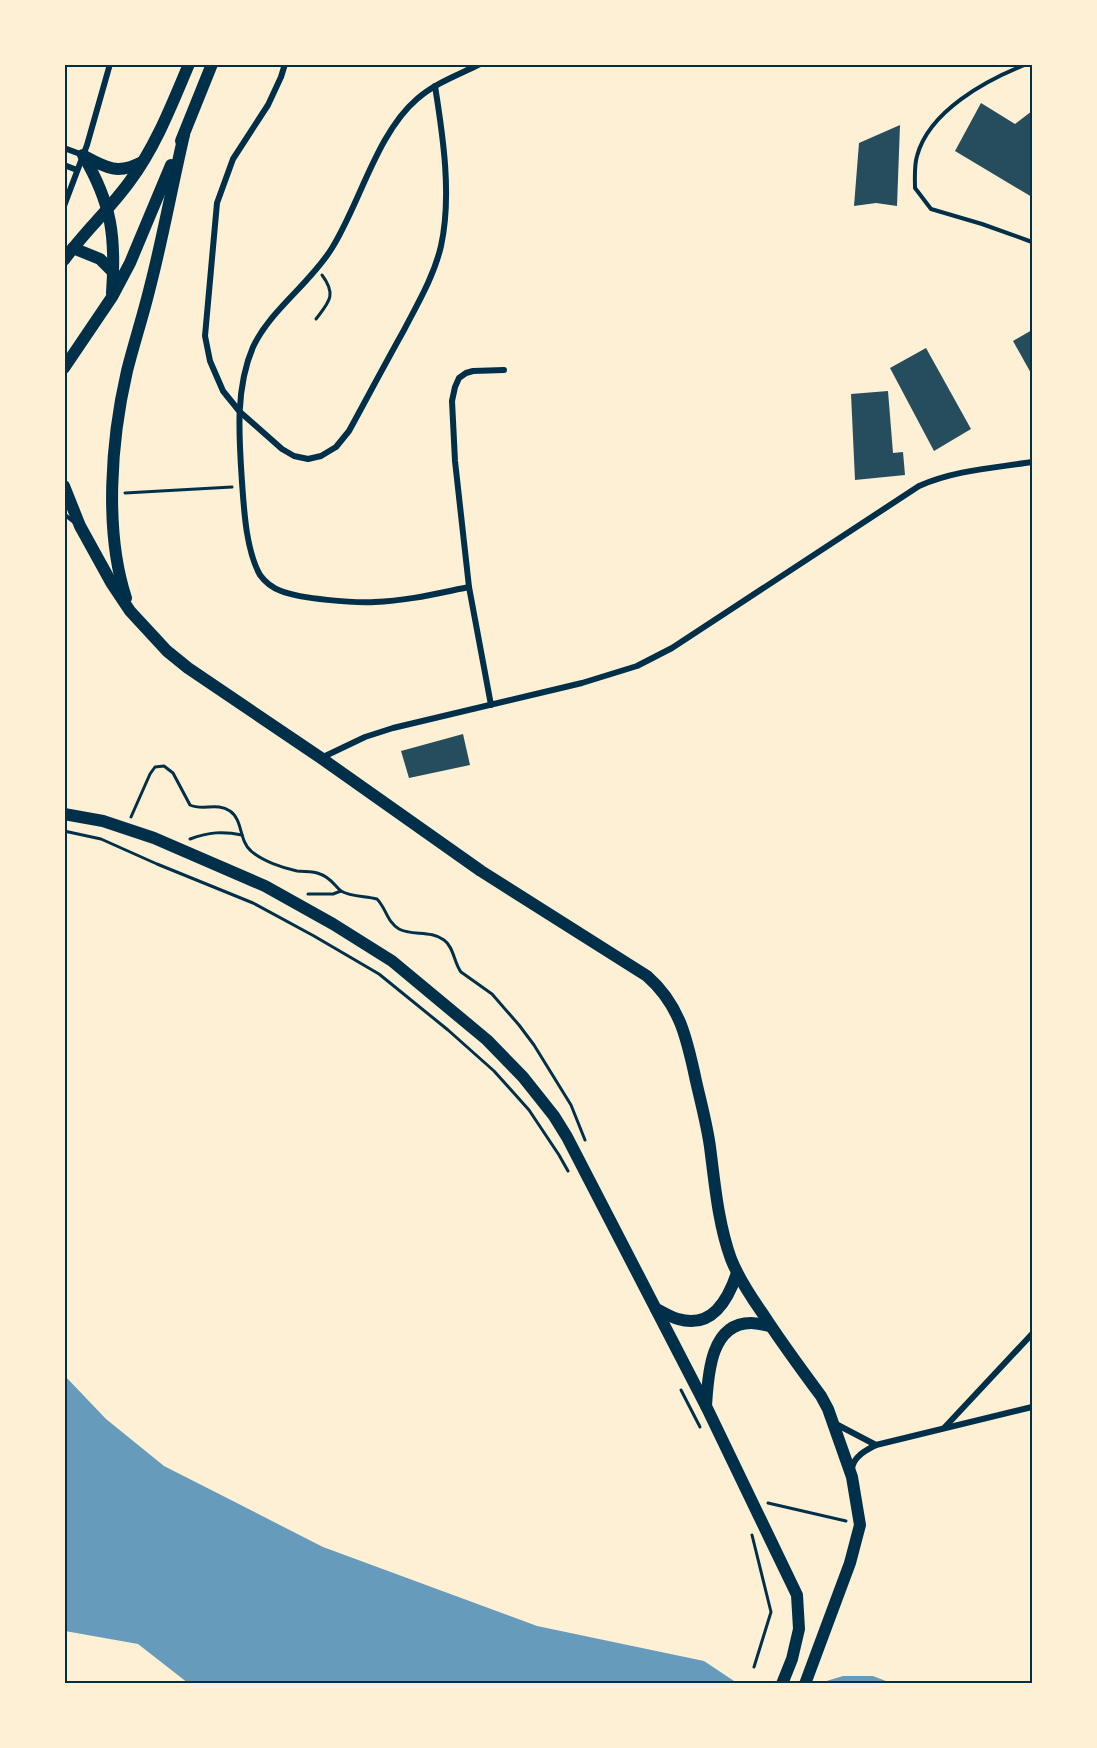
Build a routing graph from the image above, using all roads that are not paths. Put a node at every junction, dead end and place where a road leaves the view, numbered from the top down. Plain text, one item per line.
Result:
1 (110, 64) edge
2 (189, 64) edge
3 (212, 64) edge
4 (285, 64) edge
5 (480, 64) edge
6 (1027, 64) edge
7 (435, 86) junction
8 (184, 135) junction
9 (64, 148) edge
10 (83, 155) junction
11 (144, 161) junction
12 (64, 165) edge
13 (77, 170) junction
14 (64, 206) edge
15 (108, 208) junction
16 (1032, 242) edge
17 (73, 248) junction
18 (64, 260) edge
19 (114, 273) junction
20 (112, 297) junction
21 (64, 368) edge
22 (504, 370) dead end
23 (240, 412) junction
24 (1032, 462) edge
25 (64, 486) edge
26 (64, 514) edge
27 (80, 526) junction
28 (469, 587) junction
29 (130, 611) junction
30 (491, 705) junction
31 (321, 758) junction
32 (64, 813) edge
33 (737, 1274) junction
34 (656, 1309) junction
35 (770, 1326) junction
36 (1032, 1334) edge
37 (706, 1406) junction
38 (1032, 1407) edge
39 (833, 1422) junction
40 (945, 1427) junction
41 (876, 1445) junction
42 (852, 1477) junction
43 (782, 1683) edge
44 (805, 1683) edge

1 - 10 street
2 - 11 main road
3 - 8 main road
4 - 23 street
5 - 7 street
6 - 16 lane
7 - 23 street
7 - 23 street
8 - 20 main road
8 - 29 main road
9 - 10 street
10 - 11 main road
10 - 13 street
10 - 15 main road
11 - 15 main road
12 - 13 street
13 - 14 street
15 - 17 main road
15 - 19 main road
17 - 18 main road
17 - 19 main road
19 - 20 main road
20 - 21 main road
22 - 28 street
23 - 28 street
24 - 30 street
25 - 27 main road
26 - 27 lane
27 - 29 main road
28 - 30 street
29 - 31 main road
30 - 31 street
31 - 33 main road
32 - 34 main road
33 - 34 main road
33 - 35 main road
34 - 37 main road
35 - 37 main road
35 - 39 main road
36 - 40 street
37 - 43 main road
38 - 40 street
39 - 41 street
39 - 42 main road
40 - 41 street
41 - 42 street
42 - 44 main road

